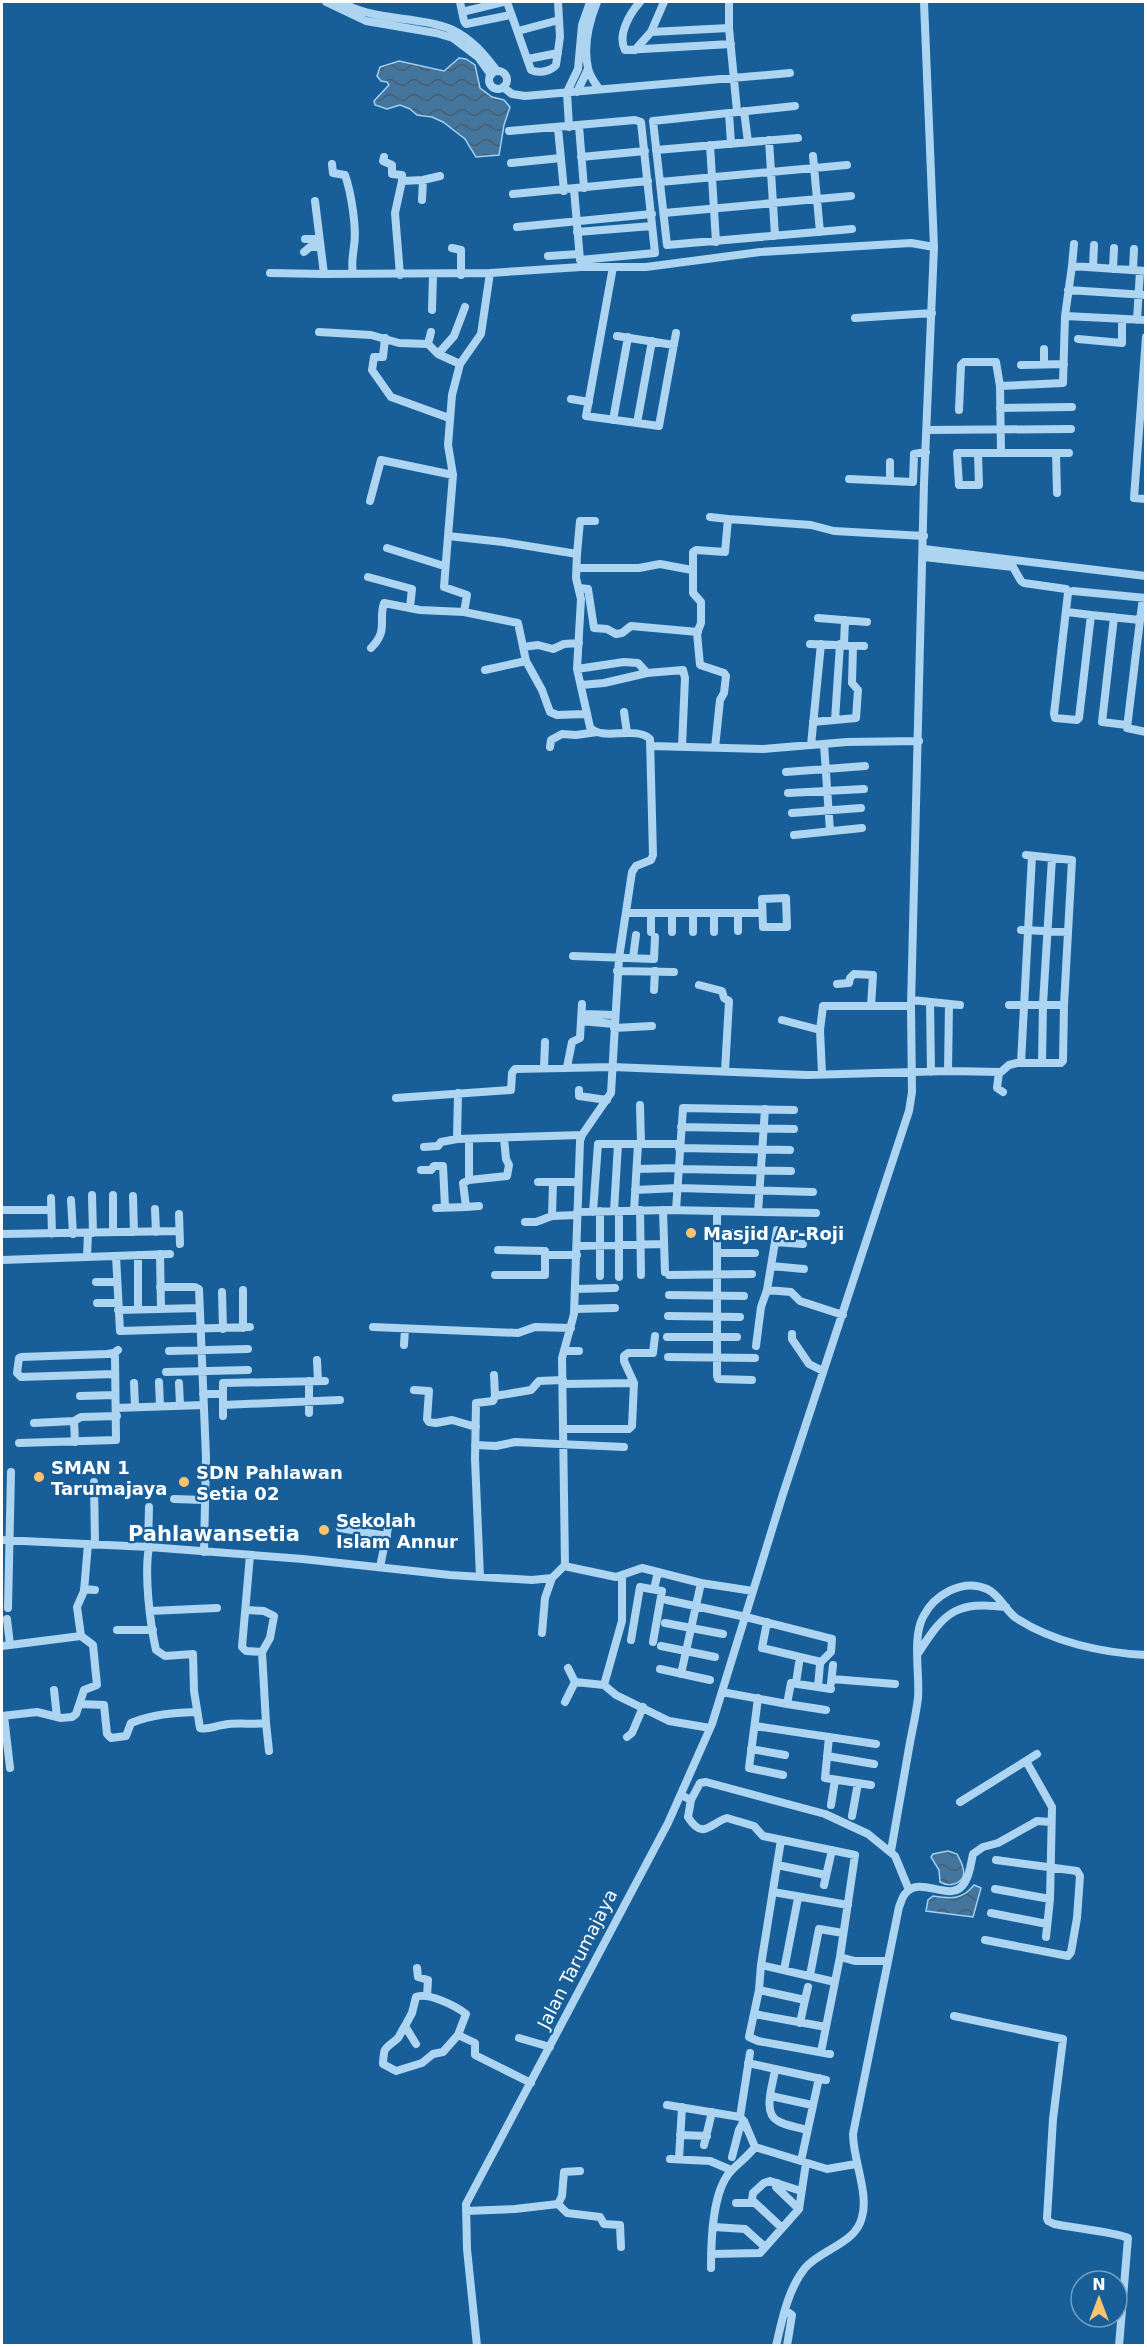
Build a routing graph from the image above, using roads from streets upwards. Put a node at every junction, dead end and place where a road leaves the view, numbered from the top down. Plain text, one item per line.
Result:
1 (326, 2) edge
2 (341, 2) edge
3 (460, 2) edge
4 (505, 2) edge
5 (558, 2) edge
6 (590, 2) edge
7 (597, 2) edge
8 (640, 2) edge
9 (664, 2) edge
10 (729, 2) edge
11 (924, 2) edge
12 (462, 12) junction
13 (511, 15) junction
14 (559, 20) junction
15 (729, 28) junction
16 (518, 31) junction
17 (651, 32) junction
18 (731, 44) junction
19 (634, 50) junction
20 (558, 53) junction
21 (528, 58) junction
22 (588, 69) junction
23 (494, 73) junction
24 (790, 73) dead end
25 (734, 76) junction
26 (503, 87) junction
27 (599, 89) junction
28 (567, 92) junction
29 (577, 92) junction
30 (795, 106) dead end
31 (737, 112) junction
32 (579, 126) junction
33 (569, 127) junction
34 (558, 128) junction
35 (509, 131) dead end
36 (798, 138) dead end
37 (768, 140) junction
38 (748, 142) junction
39 (731, 144) junction
40 (710, 145) junction
41 (656, 150) junction
42 (645, 151) junction
43 (813, 156) dead end
44 (384, 157) dead end
45 (581, 157) junction
46 (561, 159) junction
47 (332, 164) dead end
48 (511, 164) dead end
49 (847, 165) dead end
50 (815, 168) junction
51 (771, 172) junction
52 (440, 176) dead end
53 (713, 177) junction
54 (423, 180) junction
55 (402, 181) junction
56 (648, 181) junction
57 (660, 182) junction
58 (584, 188) junction
59 (574, 189) junction
60 (564, 191) junction
61 (513, 194) dead end
62 (851, 196) dead end
63 (818, 199) junction
64 (422, 200) dead end
65 (315, 201) dead end
66 (774, 203) junction
67 (715, 208) junction
68 (664, 213) junction
69 (652, 214) junction
70 (576, 221) junction
71 (652, 226) junction
72 (518, 227) dead end
73 (852, 229) dead end
74 (577, 232) junction
75 (820, 232) junction
76 (775, 236) junction
77 (305, 239) dead end
78 (717, 242) junction
79 (320, 243) junction
80 (1074, 244) dead end
81 (1094, 245) dead end
82 (934, 247) junction
83 (452, 248) dead end
84 (1114, 248) dead end
85 (1134, 249) dead end
86 (304, 252) dead end
87 (579, 254) junction
88 (548, 256) dead end
89 (1072, 266) junction
90 (613, 267) junction
91 (1093, 267) junction
92 (1113, 268) junction
93 (1139, 271) edge
94 (270, 273) dead end
95 (352, 273) junction
96 (490, 273) junction
97 (324, 274) junction
98 (400, 275) junction
99 (433, 275) junction
100 (461, 275) junction
101 (1068, 290) junction
102 (1142, 295) edge
103 (465, 307) dead end
104 (432, 310) dead end
105 (932, 314) junction
106 (1065, 316) junction
107 (855, 318) dead end
108 (1122, 319) junction
109 (1141, 320) edge
110 (319, 332) dead end
111 (431, 333) dead end
112 (676, 333) dead end
113 (617, 336) dead end
114 (628, 337) junction
115 (1146, 337) edge
116 (385, 338) junction
117 (1078, 339) dead end
118 (652, 341) junction
119 (428, 344) junction
120 (674, 345) junction
121 (1044, 349) dead end
122 (438, 354) junction
123 (460, 364) junction
124 (1021, 364) dead end
125 (1044, 364) junction
126 (1064, 364) junction
127 (1000, 386) junction
128 (571, 399) dead end
129 (589, 402) junction
130 (1072, 407) dead end
131 (1143, 407) edge
132 (1000, 408) junction
133 (959, 410) dead end
134 (449, 418) junction
135 (613, 420) junction
136 (637, 423) junction
137 (1000, 427) junction
138 (927, 428) junction
139 (1071, 429) dead end
140 (926, 453) junction
141 (1001, 453) junction
142 (1056, 453) junction
143 (1069, 453) dead end
144 (978, 454) junction
145 (890, 462) dead end
146 (453, 475) junction
147 (849, 479) dead end
148 (890, 481) junction
149 (1057, 493) dead end
150 (1146, 499) edge
151 (370, 501) dead end
152 (710, 517) dead end
153 (728, 519) junction
154 (595, 521) dead end
155 (448, 536) junction
156 (924, 536) junction
157 (387, 548) dead end
158 (924, 553) junction
159 (577, 554) junction
160 (444, 566) junction
161 (577, 568) junction
162 (692, 570) junction
163 (1146, 576) edge
164 (368, 577) dead end
165 (580, 588) junction
166 (1069, 591) junction
167 (1144, 598) edge
168 (410, 607) junction
169 (464, 612) junction
170 (1067, 612) junction
171 (1091, 615) junction
172 (1114, 617) junction
173 (818, 618) dead end
174 (845, 620) junction
175 (867, 622) dead end
176 (1142, 626) edge
177 (698, 632) junction
178 (579, 643) junction
179 (810, 644) dead end
180 (820, 644) junction
181 (845, 645) junction
182 (864, 646) dead end
183 (523, 647) junction
184 (371, 648) dead end
185 (526, 661) junction
186 (578, 669) junction
187 (485, 670) dead end
188 (647, 673) junction
189 (581, 685) junction
190 (624, 712) dead end
191 (586, 714) junction
192 (835, 720) junction
193 (813, 722) junction
194 (1127, 725) junction
195 (597, 732) junction
196 (1146, 732) edge
197 (627, 733) junction
198 (919, 741) junction
199 (824, 744) junction
200 (650, 746) junction
201 (811, 746) junction
202 (550, 747) dead end
203 (682, 747) junction
204 (715, 748) junction
205 (865, 766) dead end
206 (826, 770) junction
207 (786, 772) dead end
208 (864, 789) dead end
209 (827, 790) junction
210 (788, 793) dead end
211 (861, 808) dead end
212 (828, 810) junction
213 (792, 813) dead end
214 (862, 828) dead end
215 (830, 831) junction
216 (794, 835) dead end
217 (1052, 858) junction
218 (626, 913) junction
219 (714, 913) junction
220 (738, 913) junction
221 (762, 913) junction
222 (651, 914) junction
223 (672, 914) junction
224 (693, 914) junction
225 (1024, 930) junction
226 (738, 931) dead end
227 (1047, 931) junction
228 (672, 932) dead end
229 (693, 932) dead end
230 (714, 932) dead end
231 (1068, 932) junction
232 (636, 935) dead end
233 (573, 956) dead end
234 (619, 958) junction
235 (633, 958) junction
236 (617, 971) junction
237 (655, 971) junction
238 (674, 972) dead end
239 (837, 984) dead end
240 (699, 986) dead end
241 (654, 990) dead end
242 (918, 1002) junction
243 (949, 1004) junction
244 (1023, 1004) junction
245 (1043, 1004) junction
246 (960, 1005) dead end
247 (1009, 1005) dead end
248 (1064, 1005) junction
249 (871, 1006) junction
250 (582, 1013) junction
251 (615, 1015) junction
252 (782, 1020) dead end
253 (614, 1026) junction
254 (652, 1026) dead end
255 (820, 1030) junction
256 (545, 1042) dead end
257 (1021, 1063) junction
258 (1042, 1063) junction
259 (567, 1067) junction
260 (613, 1067) junction
261 (544, 1068) junction
262 (725, 1071) junction
263 (948, 1071) junction
264 (916, 1072) junction
265 (931, 1072) junction
266 (999, 1072) junction
267 (822, 1074) junction
268 (579, 1090) dead end
269 (1003, 1092) dead end
270 (458, 1093) junction
271 (396, 1098) dead end
272 (607, 1101) junction
273 (640, 1105) dead end
274 (765, 1109) junction
275 (794, 1110) dead end
276 (681, 1127) junction
277 (763, 1129) junction
278 (794, 1130) dead end
279 (582, 1135) junction
280 (504, 1138) junction
281 (457, 1139) junction
282 (469, 1140) junction
283 (618, 1144) junction
284 (639, 1144) junction
285 (679, 1146) junction
286 (424, 1147) dead end
287 (761, 1150) junction
288 (790, 1150) dead end
289 (637, 1168) junction
290 (678, 1168) junction
291 (421, 1170) dead end
292 (759, 1170) junction
293 (791, 1171) dead end
294 (470, 1180) junction
295 (538, 1182) dead end
296 (554, 1182) junction
297 (578, 1182) junction
298 (678, 1188) junction
299 (635, 1190) junction
300 (758, 1191) junction
301 (813, 1192) dead end
302 (92, 1195) dead end
303 (113, 1195) dead end
304 (132, 1196) dead end
305 (51, 1198) dead end
306 (71, 1200) dead end
307 (478, 1206) dead end
308 (445, 1207) junction
309 (466, 1207) junction
310 (436, 1208) dead end
311 (155, 1209) dead end
312 (2, 1210) edge
313 (51, 1210) junction
314 (637, 1210) junction
315 (663, 1210) junction
316 (676, 1210) junction
317 (616, 1211) junction
318 (596, 1212) junction
319 (717, 1212) junction
320 (758, 1212) junction
321 (816, 1213) dead end
322 (179, 1214) dead end
323 (577, 1214) junction
324 (552, 1216) junction
325 (525, 1222) dead end
326 (777, 1230) dead end
327 (180, 1231) junction
328 (113, 1232) junction
329 (134, 1232) junction
330 (156, 1232) junction
331 (90, 1233) junction
332 (717, 1233) junction
333 (760, 1233) dead end
334 (2, 1234) edge
335 (52, 1234) junction
336 (73, 1234) junction
337 (775, 1242) junction
338 (180, 1244) dead end
339 (640, 1244) junction
340 (664, 1244) junction
341 (803, 1244) dead end
342 (599, 1245) junction
343 (619, 1245) junction
344 (498, 1250) dead end
345 (577, 1250) junction
346 (717, 1253) junction
347 (755, 1254) dead end
348 (545, 1255) junction
349 (90, 1257) junction
350 (159, 1257) junction
351 (170, 1257) dead end
352 (138, 1258) junction
353 (116, 1259) junction
354 (2, 1260) edge
355 (771, 1266) junction
356 (804, 1269) dead end
357 (718, 1274) junction
358 (752, 1274) dead end
359 (495, 1275) dead end
360 (641, 1275) dead end
361 (600, 1276) dead end
362 (619, 1277) dead end
363 (96, 1282) dead end
364 (117, 1282) junction
365 (160, 1287) junction
366 (615, 1288) dead end
367 (575, 1289) junction
368 (243, 1290) dead end
369 (767, 1290) junction
370 (222, 1292) dead end
371 (669, 1294) dead end
372 (717, 1295) junction
373 (744, 1296) dead end
374 (97, 1303) dead end
375 (118, 1306) junction
376 (161, 1308) junction
377 (199, 1308) junction
378 (615, 1308) dead end
379 (138, 1309) junction
380 (575, 1309) junction
381 (843, 1315) junction
382 (668, 1316) dead end
383 (717, 1317) junction
384 (740, 1317) dead end
385 (373, 1328) dead end
386 (572, 1328) junction
387 (201, 1329) junction
388 (223, 1329) junction
389 (405, 1329) junction
390 (792, 1334) dead end
391 (655, 1336) dead end
392 (717, 1336) junction
393 (666, 1337) dead end
394 (737, 1337) dead end
395 (404, 1345) dead end
396 (756, 1346) dead end
397 (248, 1349) dead end
398 (169, 1350) dead end
399 (201, 1350) junction
400 (564, 1351) junction
401 (579, 1351) dead end
402 (668, 1357) dead end
403 (717, 1357) junction
404 (755, 1358) dead end
405 (317, 1360) dead end
406 (202, 1370) junction
407 (248, 1370) dead end
408 (166, 1371) dead end
409 (823, 1371) junction
410 (114, 1374) junction
411 (495, 1375) dead end
412 (752, 1380) dead end
413 (317, 1381) junction
414 (159, 1382) dead end
415 (563, 1382) junction
416 (134, 1383) dead end
417 (179, 1383) dead end
418 (634, 1383) junction
419 (414, 1390) dead end
420 (222, 1394) junction
421 (115, 1395) junction
422 (203, 1395) junction
423 (80, 1396) dead end
424 (495, 1396) junction
425 (340, 1400) dead end
426 (309, 1402) junction
427 (180, 1405) junction
428 (223, 1405) junction
429 (160, 1406) junction
430 (203, 1406) junction
431 (135, 1407) junction
432 (117, 1412) junction
433 (309, 1413) dead end
434 (223, 1416) dead end
435 (74, 1421) junction
436 (34, 1423) dead end
437 (476, 1427) junction
438 (564, 1429) junction
439 (75, 1442) junction
440 (20, 1443) dead end
441 (564, 1445) junction
442 (475, 1446) junction
443 (624, 1447) dead end
444 (11, 1472) dead end
445 (94, 1482) dead end
446 (174, 1499) dead end
447 (204, 1500) junction
448 (149, 1507) dead end
449 (340, 1528) dead end
450 (5, 1540) edge
451 (91, 1544) junction
452 (149, 1547) junction
453 (204, 1552) junction
454 (250, 1555) junction
455 (565, 1566) junction
456 (380, 1567) junction
457 (658, 1572) junction
458 (621, 1576) junction
459 (480, 1577) junction
460 (552, 1578) junction
461 (701, 1583) junction
462 (84, 1589) junction
463 (654, 1589) junction
464 (95, 1590) dead end
465 (753, 1591) junction
466 (667, 1600) dead end
467 (695, 1606) junction
468 (1006, 1607) junction
469 (8, 1608) dead end
470 (217, 1608) dead end
471 (246, 1610) junction
472 (150, 1611) junction
473 (746, 1617) junction
474 (7, 1619) dead end
475 (767, 1622) junction
476 (665, 1623) dead end
477 (690, 1629) junction
478 (117, 1630) dead end
479 (153, 1630) junction
480 (542, 1633) dead end
481 (723, 1634) dead end
482 (81, 1636) junction
483 (631, 1641) dead end
484 (6, 1646) edge
485 (686, 1651) junction
486 (262, 1652) junction
487 (918, 1654) junction
488 (1146, 1655) edge
489 (715, 1657) dead end
490 (799, 1663) dead end
491 (820, 1664) dead end
492 (833, 1665) dead end
493 (568, 1668) dead end
494 (660, 1669) dead end
495 (681, 1674) junction
496 (832, 1679) junction
497 (710, 1680) dead end
498 (575, 1682) junction
499 (796, 1683) junction
500 (895, 1684) dead end
501 (604, 1685) junction
502 (818, 1687) junction
503 (54, 1690) dead end
504 (722, 1692) junction
505 (758, 1698) junction
506 (565, 1702) dead end
507 (80, 1704) junction
508 (787, 1704) junction
509 (643, 1707) junction
510 (826, 1710) dead end
511 (196, 1712) junction
512 (3, 1716) edge
513 (57, 1717) junction
514 (266, 1723) junction
515 (755, 1726) junction
516 (710, 1728) junction
517 (627, 1737) dead end
518 (829, 1737) junction
519 (876, 1744) dead end
520 (751, 1749) junction
521 (269, 1751) dead end
522 (1037, 1754) dead end
523 (785, 1755) dead end
524 (827, 1756) junction
525 (1026, 1761) junction
526 (873, 1764) dead end
527 (10, 1768) dead end
528 (783, 1775) dead end
529 (835, 1780) junction
530 (858, 1783) junction
531 (871, 1785) dead end
532 (681, 1795) junction
533 (691, 1800) junction
534 (960, 1802) dead end
535 (831, 1805) dead end
536 (852, 1816) dead end
537 (1051, 1822) junction
538 (781, 1840) junction
539 (832, 1850) junction
540 (891, 1851) junction
541 (996, 1860) dead end
542 (777, 1866) junction
543 (1050, 1868) junction
544 (826, 1875) junction
545 (824, 1885) dead end
546 (995, 1889) dead end
547 (909, 1890) junction
548 (773, 1892) junction
549 (798, 1898) junction
550 (1050, 1899) junction
551 (848, 1905) junction
552 (991, 1913) dead end
553 (1047, 1924) junction
554 (809, 1927) dead end
555 (819, 1929) junction
556 (843, 1933) junction
557 (1046, 1936) dead end
558 (985, 1940) dead end
559 (840, 1957) junction
560 (888, 1961) junction
561 (761, 1965) junction
562 (417, 1968) dead end
563 (784, 1970) junction
564 (810, 1975) junction
565 (835, 1982) junction
566 (808, 1988) dead end
567 (759, 1990) junction
568 (427, 1996) junction
569 (805, 2000) junction
570 (754, 2014) junction
571 (954, 2016) dead end
572 (800, 2023) junction
573 (405, 2026) junction
574 (825, 2027) junction
575 (458, 2035) junction
576 (519, 2038) dead end
577 (416, 2044) dead end
578 (550, 2047) junction
579 (820, 2052) junction
580 (750, 2053) dead end
581 (830, 2055) dead end
582 (748, 2063) junction
583 (775, 2070) junction
584 (531, 2084) junction
585 (771, 2096) junction
586 (667, 2105) dead end
587 (812, 2105) junction
588 (682, 2107) junction
589 (712, 2112) junction
590 (742, 2119) junction
591 (807, 2130) junction
592 (680, 2135) junction
593 (755, 2147) junction
594 (732, 2157) dead end
595 (803, 2162) junction
596 (856, 2164) junction
597 (732, 2170) junction
598 (580, 2171) dead end
599 (777, 2183) junction
600 (801, 2191) junction
601 (755, 2203) junction
602 (558, 2204) junction
603 (736, 2204) dead end
604 (799, 2209) junction
605 (469, 2211) junction
606 (714, 2227) junction
607 (782, 2228) junction
608 (621, 2247) dead end
609 (765, 2247) junction
610 (711, 2254) junction
611 (711, 2268) dead end
612 (785, 2310) junction
613 (477, 2346) edge
614 (776, 2346) edge
615 (787, 2346) edge
616 (1119, 2346) edge

1 - 23 street
2 - 23 street
3 - 12 street
4 - 12 street
4 - 13 street
5 - 14 street
6 - 28 street
7 - 22 street
8 - 19 street
9 - 17 street
10 - 15 street
11 - 82 street
12 - 13 street
13 - 16 street
14 - 16 street
14 - 20 street
15 - 17 street
15 - 18 street
16 - 21 street
17 - 19 street
18 - 19 street
18 - 25 street
20 - 21 street
20 - 21 street
22 - 27 street
22 - 29 street
23 - 26 street
23 - 26 street
24 - 25 street
25 - 27 street
25 - 31 street
26 - 28 street
27 - 29 street
28 - 29 street
28 - 33 street
30 - 31 street
31 - 38 street
31 - 39 street
31 - 41 street
32 - 33 street
32 - 42 street
32 - 45 street
33 - 34 street
34 - 35 street
34 - 46 street
36 - 37 street
37 - 38 street
37 - 51 street
38 - 39 street
39 - 40 street
40 - 41 street
40 - 53 street
41 - 57 street
42 - 45 street
42 - 56 street
43 - 50 street
44 - 55 street
45 - 58 street
46 - 48 street
46 - 60 street
47 - 95 street
49 - 50 street
50 - 51 street
50 - 63 street
51 - 53 street
51 - 66 street
52 - 54 street
53 - 57 street
53 - 67 street
54 - 55 street
54 - 64 street
55 - 98 street
56 - 58 street
56 - 69 street
57 - 68 street
58 - 59 street
59 - 60 street
59 - 70 street
60 - 61 street
62 - 63 street
63 - 66 street
63 - 75 street
65 - 79 street
66 - 67 street
66 - 76 street
67 - 68 street
67 - 78 street
68 - 78 street
69 - 70 street
69 - 71 street
70 - 72 street
70 - 74 street
71 - 74 street
71 - 87 street
73 - 75 street
74 - 87 street
75 - 76 street
76 - 78 street
77 - 79 street
79 - 86 street
79 - 97 street
80 - 89 street
81 - 91 street
82 - 90 street
82 - 105 street
83 - 100 street
84 - 92 street
85 - 93 street
87 - 88 street
89 - 91 street
89 - 101 street
90 - 96 street
90 - 129 street
91 - 92 street
92 - 93 street
93 - 102 street
94 - 97 street
95 - 97 street
95 - 98 street
96 - 100 street
96 - 123 street
98 - 99 street
99 - 100 street
99 - 104 street
101 - 102 street
101 - 106 street
102 - 109 street
103 - 122 street
105 - 107 street
105 - 138 street
106 - 108 street
106 - 126 street
108 - 109 street
108 - 117 street
110 - 116 street
111 - 119 street
112 - 120 street
113 - 114 street
114 - 118 street
114 - 135 street
115 - 131 street
116 - 119 street
116 - 134 street
118 - 120 street
118 - 136 street
119 - 122 street
120 - 136 street
121 - 125 street
122 - 123 street
123 - 134 street
124 - 125 street
125 - 126 street
126 - 127 street
127 - 132 street
127 - 133 street
128 - 129 street
129 - 135 street
130 - 132 street
131 - 150 street
132 - 137 street
134 - 146 street
135 - 136 street
137 - 138 street
137 - 139 street
137 - 141 street
138 - 140 street
140 - 148 street
140 - 156 street
141 - 142 street
141 - 144 street
142 - 143 street
142 - 149 street
144 - 144 street
145 - 148 street
146 - 151 street
146 - 155 street
147 - 148 street
152 - 153 street
153 - 156 street
153 - 162 street
154 - 159 street
155 - 159 street
155 - 160 street
156 - 158 street
157 - 160 street
158 - 163 street
158 - 166 street
158 - 198 street
159 - 161 street
160 - 169 street
161 - 162 street
161 - 165 street
162 - 177 street
164 - 168 street
165 - 177 street
165 - 178 street
166 - 167 street
166 - 170 street
167 - 176 street
168 - 169 street
168 - 184 street
169 - 183 street
170 - 171 street
170 - 171 street
171 - 172 street
172 - 176 street
172 - 194 street
173 - 174 street
174 - 175 street
174 - 181 street
176 - 194 street
177 - 204 street
178 - 183 street
178 - 186 street
179 - 180 street
180 - 181 street
180 - 193 street
181 - 182 street
181 - 192 street
181 - 192 street
183 - 185 street
185 - 187 street
185 - 191 street
186 - 188 street
186 - 189 street
188 - 189 street
188 - 203 street
189 - 191 street
190 - 197 street
191 - 195 street
192 - 193 street
193 - 201 street
194 - 196 street
195 - 197 street
195 - 202 street
197 - 200 street
198 - 199 street
198 - 242 street
199 - 201 street
199 - 206 street
200 - 203 street
200 - 218 street
201 - 204 street
203 - 204 street
205 - 206 street
206 - 207 street
206 - 209 street
208 - 209 street
209 - 210 street
209 - 212 street
211 - 212 street
212 - 213 street
212 - 215 street
214 - 215 street
215 - 216 street
217 - 225 street
217 - 227 street
217 - 231 street
218 - 222 street
218 - 234 street
219 - 220 street
219 - 224 street
219 - 230 street
220 - 221 street
220 - 226 street
221 - 221 street
222 - 223 street
222 - 235 street
223 - 224 street
223 - 228 street
224 - 229 street
225 - 227 street
225 - 244 street
227 - 231 street
227 - 245 street
231 - 248 street
232 - 235 street
233 - 234 street
234 - 235 street
234 - 236 street
236 - 237 street
236 - 251 street
237 - 238 street
237 - 241 street
239 - 249 street
240 - 262 street
242 - 243 street
242 - 249 street
242 - 264 street, Jalan Tarumajaya
242 - 265 street
243 - 246 street
243 - 263 street
244 - 245 street
244 - 247 street
244 - 257 street
245 - 248 street
245 - 258 street
248 - 258 street
249 - 255 street
250 - 251 street
250 - 253 street
250 - 259 street
251 - 253 street
252 - 255 street
253 - 254 street
253 - 260 street
255 - 267 street
256 - 261 street
257 - 258 street
257 - 266 street
259 - 260 street
259 - 261 street
260 - 262 street
260 - 272 street
261 - 270 street
262 - 267 street
263 - 265 street
263 - 266 street
264 - 265 street
264 - 267 street
264 - 381 street, Jalan Tarumajaya
266 - 269 street
268 - 272 street
270 - 271 street
270 - 281 street
272 - 279 street
273 - 284 street
274 - 275 street
274 - 276 street
274 - 277 street
276 - 277 street
276 - 285 street
277 - 278 street
277 - 287 street
279 - 280 street
279 - 297 street
280 - 282 street
280 - 294 street
281 - 282 street
281 - 286 street
282 - 294 street
283 - 284 street
283 - 317 street
283 - 318 street
284 - 285 street
284 - 289 street
285 - 287 street
285 - 290 street
287 - 288 street
287 - 292 street
289 - 290 street
289 - 299 street
290 - 292 street
290 - 298 street
291 - 308 street
292 - 293 street
292 - 300 street
294 - 309 street
295 - 296 street
296 - 297 street
296 - 324 street
297 - 323 street
298 - 299 street
298 - 300 street
298 - 316 street
299 - 314 street
300 - 301 street
300 - 320 street
302 - 331 street
303 - 328 street
304 - 329 street
305 - 313 street
306 - 336 street
307 - 309 street
308 - 309 street
308 - 310 street
311 - 330 street
312 - 313 street
313 - 335 street
314 - 315 street
314 - 317 street
314 - 339 street
315 - 316 street
315 - 340 street
316 - 319 street
317 - 318 street
317 - 343 street
318 - 323 street
318 - 342 street
319 - 320 street
319 - 332 street
320 - 321 street
322 - 327 street
323 - 324 street
323 - 345 street
324 - 325 street
326 - 337 street
327 - 330 street
327 - 338 street
328 - 329 street
328 - 331 street
329 - 330 street
331 - 336 street
331 - 349 street
332 - 333 street
332 - 346 street
334 - 335 street
335 - 336 street
337 - 341 street
337 - 355 street
339 - 340 street
339 - 343 street
339 - 360 street
340 - 357 street
342 - 343 street
342 - 345 street
342 - 361 street
343 - 362 street
344 - 348 street
345 - 348 street
345 - 367 street
346 - 347 street
346 - 357 street
348 - 359 street
349 - 353 street
349 - 354 street
350 - 351 street
350 - 352 street
350 - 365 street
352 - 353 street
352 - 379 street
353 - 364 street
355 - 356 street
355 - 369 street
357 - 358 street
357 - 372 street
363 - 364 street
364 - 375 street
365 - 376 street
365 - 377 street
366 - 367 street
367 - 380 street
368 - 388 street
369 - 381 street
369 - 396 street
370 - 388 street
371 - 372 street
372 - 373 street
372 - 383 street
374 - 375 street
375 - 379 street
375 - 387 street
376 - 377 street
376 - 379 street
377 - 387 street
378 - 380 street
380 - 386 street
381 - 409 street, Jalan Tarumajaya
382 - 383 street
383 - 384 street
383 - 392 street
385 - 389 street
386 - 389 street
386 - 400 street
387 - 388 street
387 - 399 street
389 - 395 street
390 - 409 street
391 - 418 street
392 - 393 street
392 - 394 street
392 - 403 street
397 - 399 street
398 - 399 street
399 - 406 street
400 - 401 street
400 - 415 street
402 - 403 street
403 - 404 street
403 - 412 street
405 - 413 street
406 - 407 street
406 - 408 street
406 - 422 street
409 - 465 street, Jalan Tarumajaya
410 - 410 street
410 - 421 street
411 - 424 street
413 - 420 street
413 - 426 street
414 - 429 street
415 - 418 street
415 - 424 street
415 - 438 street
416 - 431 street
417 - 427 street
418 - 438 street
419 - 437 street
420 - 422 street
420 - 428 street
421 - 423 street
421 - 432 street
422 - 430 street
424 - 437 street
425 - 426 street
426 - 428 street
426 - 433 street
427 - 429 street
427 - 430 street
428 - 434 street
429 - 431 street
430 - 447 street
431 - 432 street
432 - 435 street
432 - 439 street
435 - 436 street
435 - 439 street
437 - 442 street
438 - 441 street
439 - 440 street
441 - 442 street
441 - 443 street
441 - 455 street
442 - 459 street
444 - 450 street
445 - 451 street
446 - 447 street
447 - 453 street
448 - 452 street
449 - 456 street
450 - 451 street
450 - 469 street
451 - 452 street
451 - 462 street
452 - 453 street
452 - 472 street
453 - 454 street
454 - 456 street
454 - 471 street
455 - 458 street
455 - 460 street
456 - 459 street
457 - 458 street
457 - 461 street
457 - 463 street
458 - 501 street
459 - 460 street
460 - 480 street
461 - 465 street
461 - 467 street
462 - 464 street
462 - 482 street
463 - 483 street
463 - 485 street
465 - 473 street, Jalan Tarumajaya
466 - 467 street
467 - 473 street
467 - 477 street
468 - 487 street
468 - 487 street
468 - 488 street
470 - 472 street
471 - 486 street
471 - 486 street
472 - 479 street
473 - 475 street
473 - 504 street, Jalan Tarumajaya
474 - 484 street
475 - 475 street
476 - 477 street
477 - 481 street
477 - 485 street
478 - 479 street
479 - 511 street
482 - 484 street
482 - 507 street
485 - 489 street
485 - 495 street
486 - 514 street
487 - 540 street
490 - 499 street
491 - 502 street
492 - 496 street
493 - 498 street
494 - 495 street
495 - 497 street
496 - 500 street
496 - 502 street
498 - 501 street
498 - 506 street
499 - 502 street
499 - 508 street
501 - 509 street
503 - 513 street
504 - 505 street
504 - 516 street, Jalan Tarumajaya
505 - 508 street
505 - 515 street
507 - 511 street
507 - 513 street
508 - 510 street
509 - 516 street
509 - 517 street
511 - 514 street
512 - 513 street
512 - 527 street
514 - 521 street
515 - 518 street
515 - 520 street
516 - 532 street, Jalan Tarumajaya
518 - 519 street
518 - 524 street
520 - 523 street
520 - 528 street
522 - 525 street
524 - 526 street
524 - 529 street
525 - 534 street
525 - 537 street
529 - 530 street
529 - 535 street
530 - 531 street
530 - 536 street
532 - 533 street
532 - 578 street, Jalan Tarumajaya
533 - 538 street
533 - 540 street
537 - 543 street
537 - 547 street
538 - 539 street
538 - 542 street
539 - 544 street
539 - 551 street
540 - 547 street
541 - 543 street
542 - 544 street
542 - 548 street
543 - 550 street
543 - 558 street
544 - 545 street
546 - 550 street
547 - 560 street
548 - 549 street
548 - 561 street
549 - 551 street
549 - 563 street
550 - 553 street
551 - 556 street
552 - 553 street
553 - 557 street
554 - 555 street
555 - 556 street
555 - 564 street
556 - 559 street
559 - 560 street
559 - 565 street
560 - 596 street
561 - 563 street
561 - 567 street
562 - 568 street
563 - 564 street
564 - 565 street
565 - 574 street
566 - 569 street
567 - 569 street
567 - 570 street
568 - 573 street
568 - 575 street
569 - 572 street
570 - 572 street
570 - 579 street
571 - 616 street
572 - 574 street
573 - 575 street
573 - 577 street
574 - 579 street
575 - 584 street
576 - 578 street
578 - 584 street, Jalan Tarumajaya
579 - 581 street
580 - 582 street
582 - 583 street
582 - 590 street
583 - 585 street
583 - 587 street
584 - 605 street, Jalan Tarumajaya
585 - 587 street
585 - 591 street
586 - 588 street
587 - 591 street
588 - 589 street
588 - 592 street
589 - 590 street
589 - 592 street
590 - 593 street
590 - 594 street
591 - 595 street
592 - 597 street
593 - 595 street
593 - 597 street
595 - 596 street
595 - 600 street
596 - 612 street
597 - 606 street
598 - 602 street
599 - 600 street
599 - 601 street
599 - 604 street
600 - 604 street
601 - 603 street
601 - 607 street
602 - 605 street
602 - 608 street
604 - 607 street
605 - 613 street, Jalan Tarumajaya
606 - 609 street
606 - 610 street
607 - 609 street
609 - 610 street
610 - 611 street
612 - 614 street
612 - 615 street

